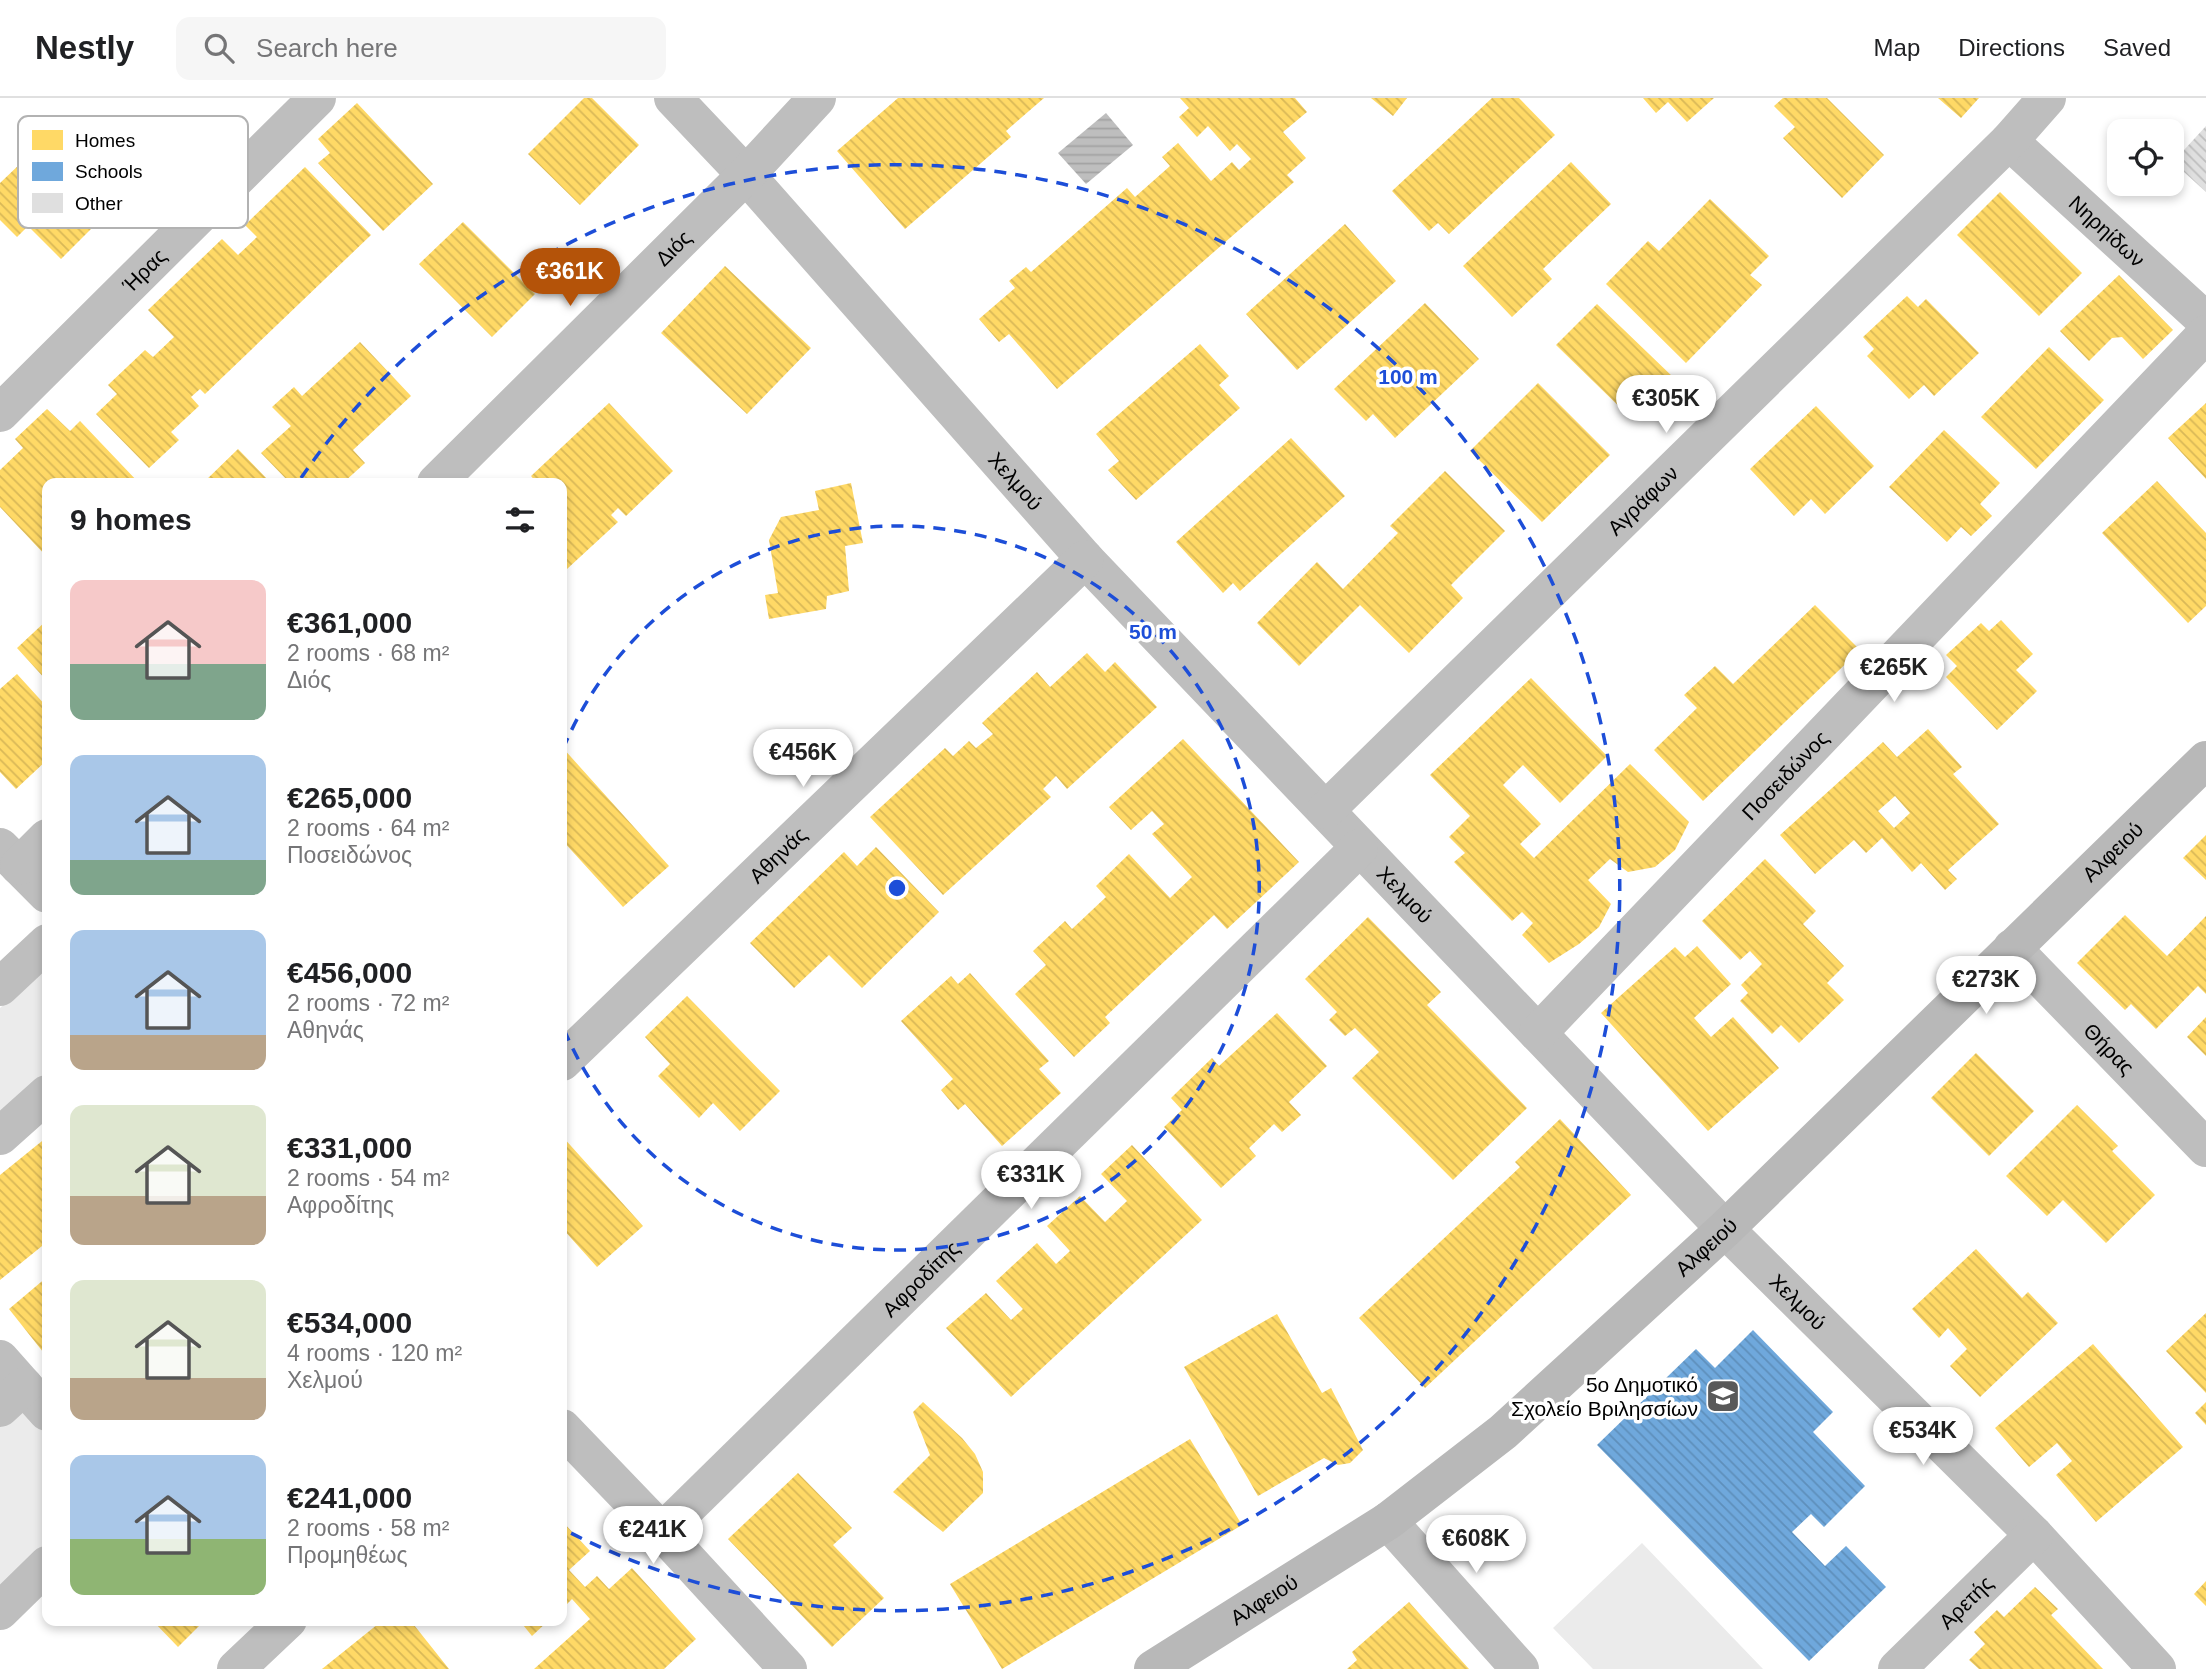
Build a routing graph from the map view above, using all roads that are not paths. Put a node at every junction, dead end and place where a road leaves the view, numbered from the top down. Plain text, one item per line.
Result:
1 (317, 98) edge
2 (673, 98) edge
3 (817, 98) edge
4 (2047, 98) edge
5 (2009, 141) junction
6 (248, 166) edge
7 (746, 175) junction
8 (186, 228) edge
9 (2206, 321) edge
10 (2206, 334) edge
11 (0, 412) edge
12 (441, 478) edge
13 (1085, 559) junction
14 (2206, 760) edge
15 (1326, 810) junction
16 (42, 840) edge
17 (1359, 848) junction
18 (10, 856) edge
19 (42, 889) edge
20 (42, 948) edge
21 (2012, 948) junction
22 (0, 987) edge
23 (1538, 1033) junction
24 (567, 1057) edge
25 (42, 1098) edge
26 (0, 1136) edge
27 (2206, 1148) edge
28 (1725, 1229) junction
29 (567, 1433) edge
30 (1388, 1521) junction
31 (662, 1532) junction
32 (2034, 1535) junction
33 (42, 1570) edge
34 (0, 1611) edge
35 (282, 1626) edge
36 (779, 1665) edge
37 (236, 1669) edge
38 (1153, 1669) edge
39 (1520, 1669) edge
40 (1897, 1669) edge
41 (2157, 1669) edge

1 - 6 street, Ήρας
2 - 7 street, Χελμού
3 - 7 street, Διός
4 - 5 street, Αγράφων
5 - 9 street, Νηρηίδων
5 - 15 street, Αγράφων
7 - 12 street, Διός
7 - 13 street, Χελμού
8 - 11 street, Ήρας
10 - 23 street, Ποσειδώνος
13 - 15 street, Χελμού
13 - 24 street, Αθηνάς
14 - 21 street, Αλφειού
15 - 17 street, Χελμού
16 - 18 street
17 - 23 street, Χελμού
17 - 31 street, Αφροδίτης
18 - 19 street
20 - 22 street
21 - 27 street, Θήρας
21 - 28 street, Αλφειού
23 - 28 street, Χελμού
25 - 26 street
28 - 30 street, Αλφειού
28 - 32 street, Χελμού
29 - 31 street
30 - 38 street, Αλφειού
30 - 39 street
31 - 36 street
32 - 40 street, Αρετής
32 - 41 street, Χελμού
33 - 34 street
35 - 37 street

